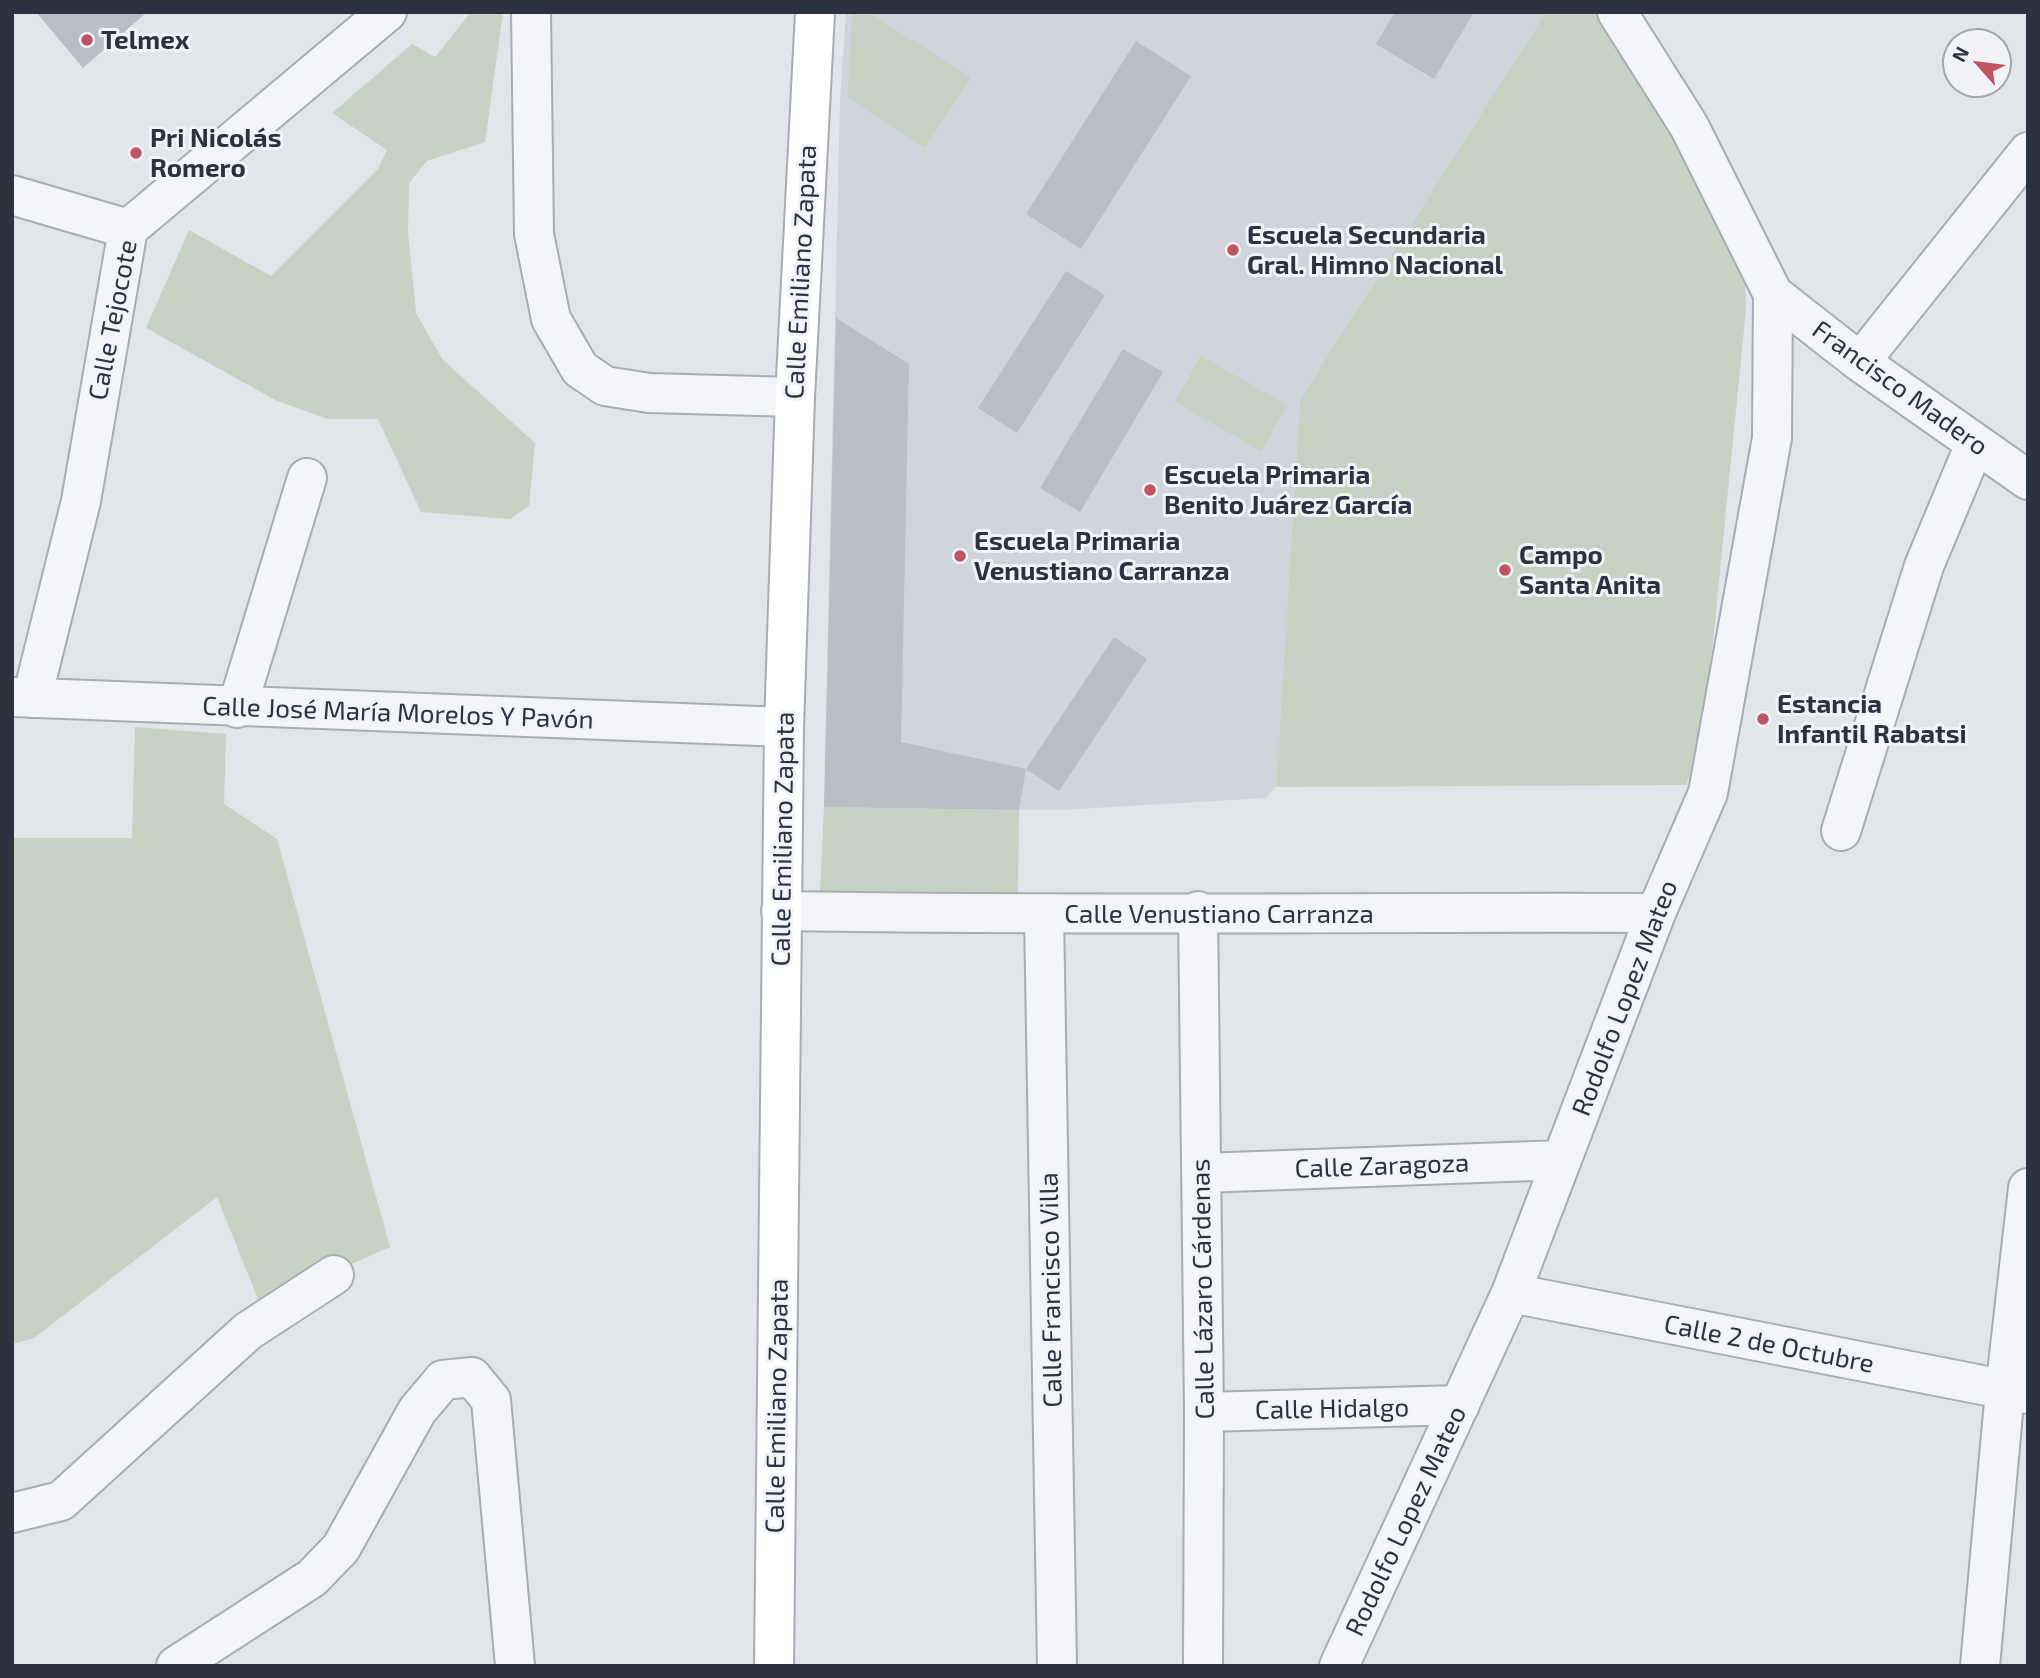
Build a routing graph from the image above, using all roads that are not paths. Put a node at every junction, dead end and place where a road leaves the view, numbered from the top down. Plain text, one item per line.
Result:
1 (387, 12) edge
2 (531, 12) edge
3 (815, 12) edge
4 (1618, 12) edge
5 (2028, 152) edge
6 (12, 195) edge
7 (128, 229) junction
8 (1773, 294) junction
9 (1860, 362) junction
10 (795, 397) junction
11 (1975, 444) junction
12 (307, 478) dead end
13 (2028, 480) edge
14 (22, 697) edge
15 (237, 708) junction
16 (784, 727) junction
17 (1841, 831) dead end
18 (781, 911) junction
19 (1198, 912) junction
20 (1656, 913) junction
21 (1044, 915) junction
22 (1562, 1160) junction
23 (1202, 1173) junction
24 (2028, 1188) edge
25 (334, 1275) dead end
26 (1511, 1293) junction
27 (2016, 1392) edge
28 (1460, 1405) junction
29 (1204, 1412) junction
30 (12, 1513) edge
31 (176, 1666) edge
32 (515, 1666) edge
33 (774, 1666) edge
34 (1057, 1666) edge
35 (1203, 1666) edge
36 (1339, 1666) edge
37 (1980, 1666) edge

1 - 7 street, Calle Tejocote
2 - 10 street
3 - 10 main road, Calle Emiliano Zapata
4 - 8 street
5 - 9 street
6 - 7 street
7 - 14 street, Calle Tejocote
8 - 9 street, Francisco Madero
8 - 20 street, Rodolfo Lopez Mateo
9 - 11 street, Francisco Madero
10 - 16 main road, Calle Emiliano Zapata
11 - 13 street, Francisco Madero
11 - 17 street
12 - 15 street
14 - 15 street, Calle José María Morelos Y Pavón
15 - 16 street, Calle José María Morelos Y Pavón
16 - 18 main road, Calle Emiliano Zapata
18 - 21 street, Calle Venustiano Carranza
18 - 33 main road, Calle Emiliano Zapata
19 - 20 street, Calle Venustiano Carranza
19 - 21 street, Calle Venustiano Carranza
19 - 23 street, Calle Lázaro Cárdenas
20 - 22 street, Rodolfo Lopez Mateo
21 - 34 street, Calle Francisco Villa
22 - 23 street, Calle Zaragoza
22 - 26 street, Rodolfo Lopez Mateo
23 - 29 street, Calle Lázaro Cárdenas
24 - 27 street
25 - 30 street
26 - 27 street, Calle 2 de Octubre
26 - 28 street, Rodolfo Lopez Mateo
27 - 37 street
28 - 29 street, Calle Hidalgo
28 - 36 street, Rodolfo Lopez Mateo
29 - 35 street, Calle Lázaro Cárdenas
31 - 32 street

